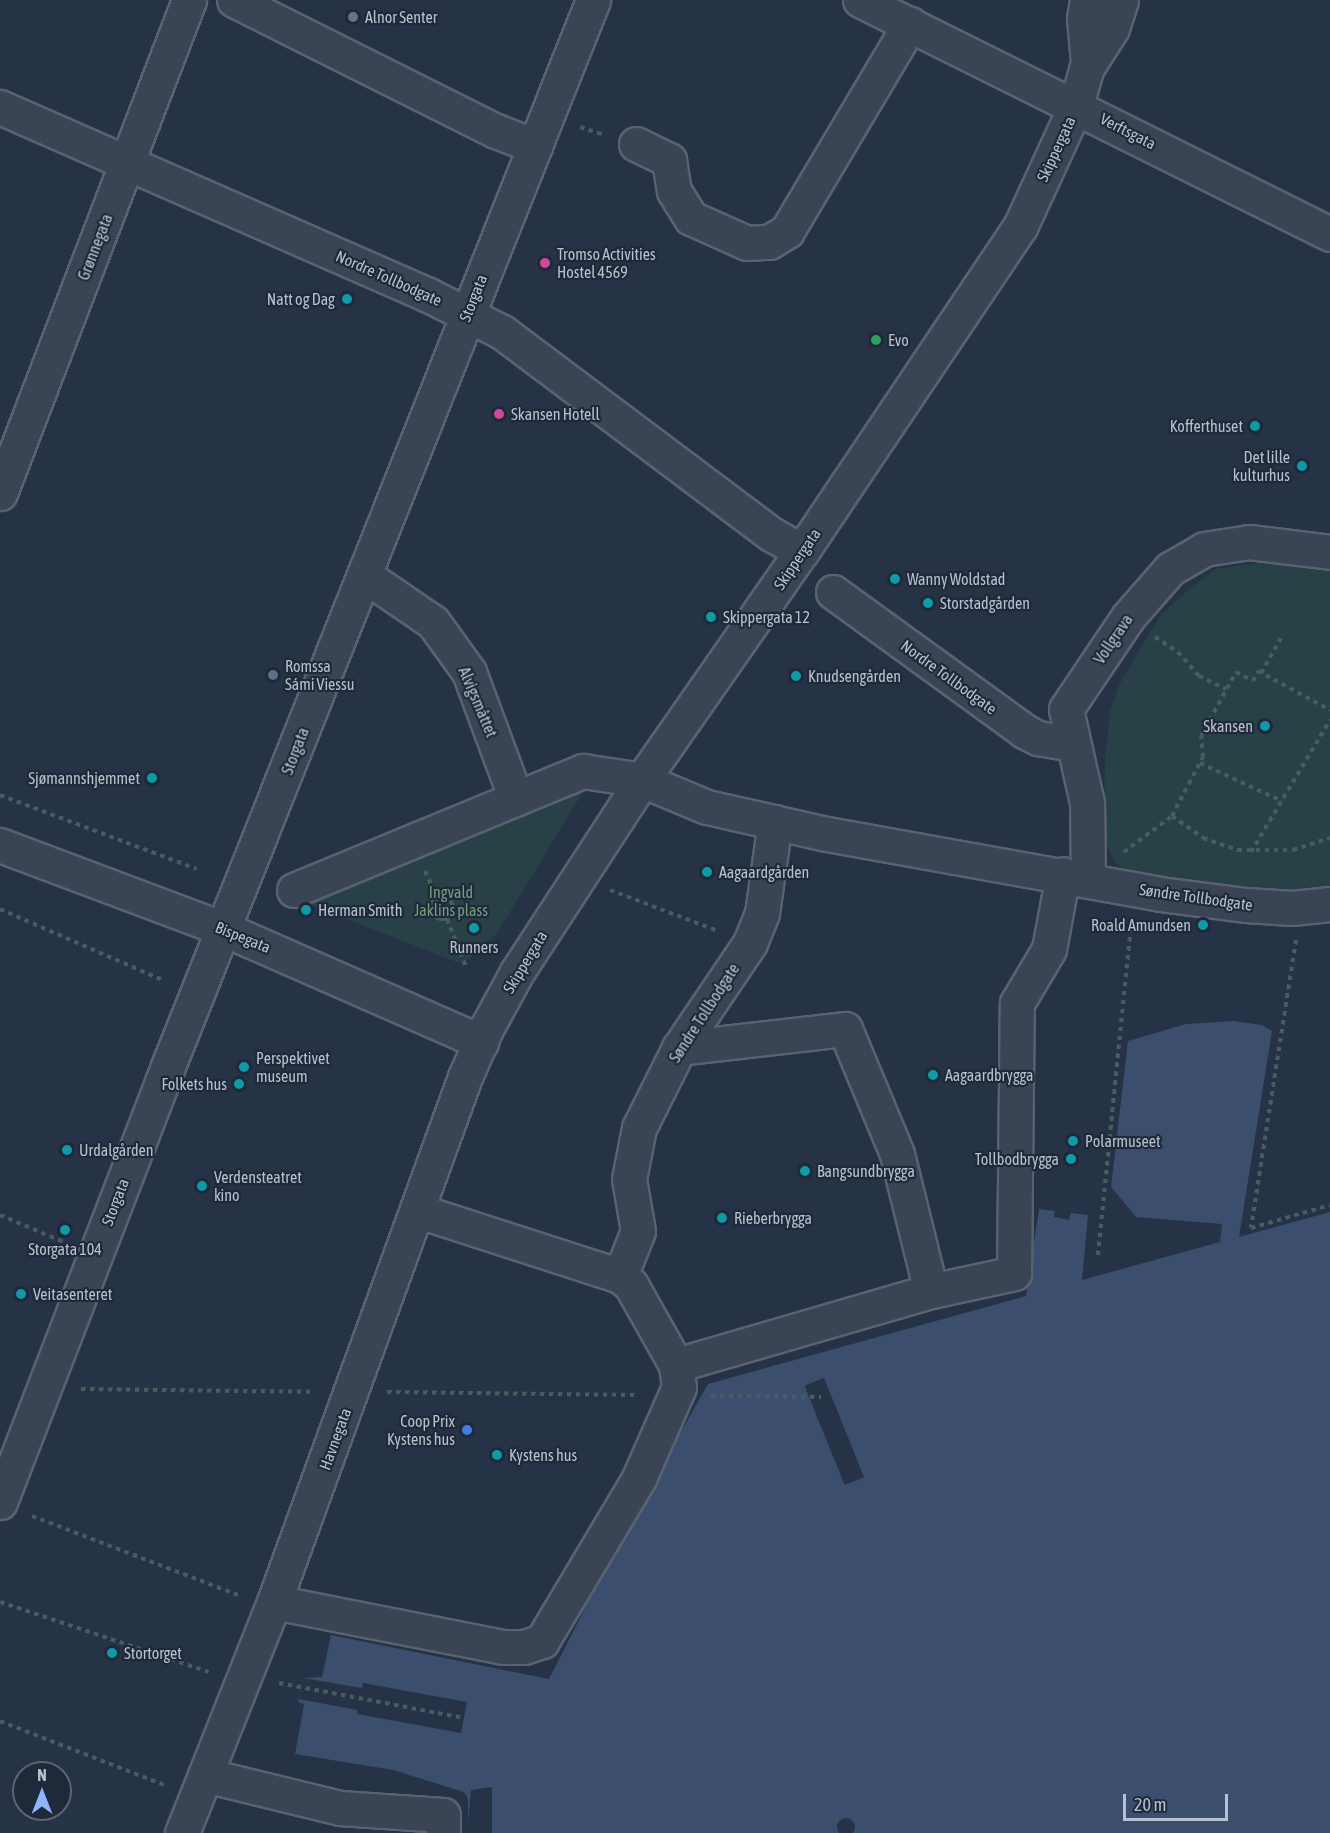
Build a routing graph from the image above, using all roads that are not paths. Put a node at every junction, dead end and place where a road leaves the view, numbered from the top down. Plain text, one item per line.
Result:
1 (189, 0) edge
2 (234, 0) edge
3 (592, 0) edge
4 (1087, 0) edge
5 (1121, 0) edge
6 (867, 2) edge
7 (910, 24) junction
8 (1088, 63) junction
9 (1076, 105) junction
10 (0, 107) edge
11 (636, 144) dead end
12 (535, 146) junction
13 (129, 162) junction
14 (1330, 234) edge
15 (468, 313) junction
16 (0, 493) edge
17 (802, 551) junction
18 (1330, 552) edge
19 (364, 575) junction
20 (833, 592) dead end
21 (1072, 744) junction
22 (642, 780) junction
23 (516, 799) junction
24 (776, 822) junction
25 (0, 845) edge
26 (1075, 877) junction
27 (294, 890) dead end
28 (1316, 905) edge
29 (224, 929) junction
30 (481, 1042) junction
31 (679, 1048) junction
32 (419, 1211) junction
33 (620, 1276) junction
34 (931, 1291) junction
35 (676, 1365) junction
36 (14, 1508) edge
37 (274, 1602) junction
38 (205, 1775) junction
39 (182, 1833) edge
40 (443, 1833) edge

1 - 13 street, Grønnegata
2 - 12 street
3 - 12 street, Storgata
4 - 8 street, Skippergata
5 - 8 street, Skippergata
6 - 7 street, Verftsgata
7 - 9 street, Verftsgata
7 - 11 street
8 - 9 street, Skippergata
9 - 14 street, Verftsgata
9 - 17 street, Skippergata
10 - 13 street, Nordre Tollbodgate
12 - 15 street, Storgata
13 - 15 street, Nordre Tollbodgate
13 - 16 street, Grønnegata
15 - 17 street, Nordre Tollbodgate
15 - 19 street, Storgata
17 - 22 street, Skippergata
18 - 21 street, Vollgrava
19 - 23 street, Alvigsmåttet
19 - 29 street, Storgata
20 - 21 street, Nordre Tollbodgate
21 - 26 street, Vollgrava
22 - 23 street, Søndre Tollbodgate
22 - 24 street, Søndre Tollbodgate
22 - 30 street, Skippergata
23 - 27 street, Søndre Tollbodgate
24 - 26 street, Søndre Tollbodgate
24 - 31 street, Søndre Tollbodgate
25 - 29 street, Bispegata
26 - 28 street, Søndre Tollbodgate
26 - 34 street
29 - 30 street, Bispegata
29 - 36 street, Storgata
30 - 32 street, Havnegata
31 - 33 street, Søndre Tollbodgate
31 - 34 street
32 - 33 street
32 - 37 street, Havnegata
33 - 35 street
34 - 35 street
35 - 37 street
37 - 38 street, Havnegata
38 - 39 street, Havnegata
38 - 40 street

